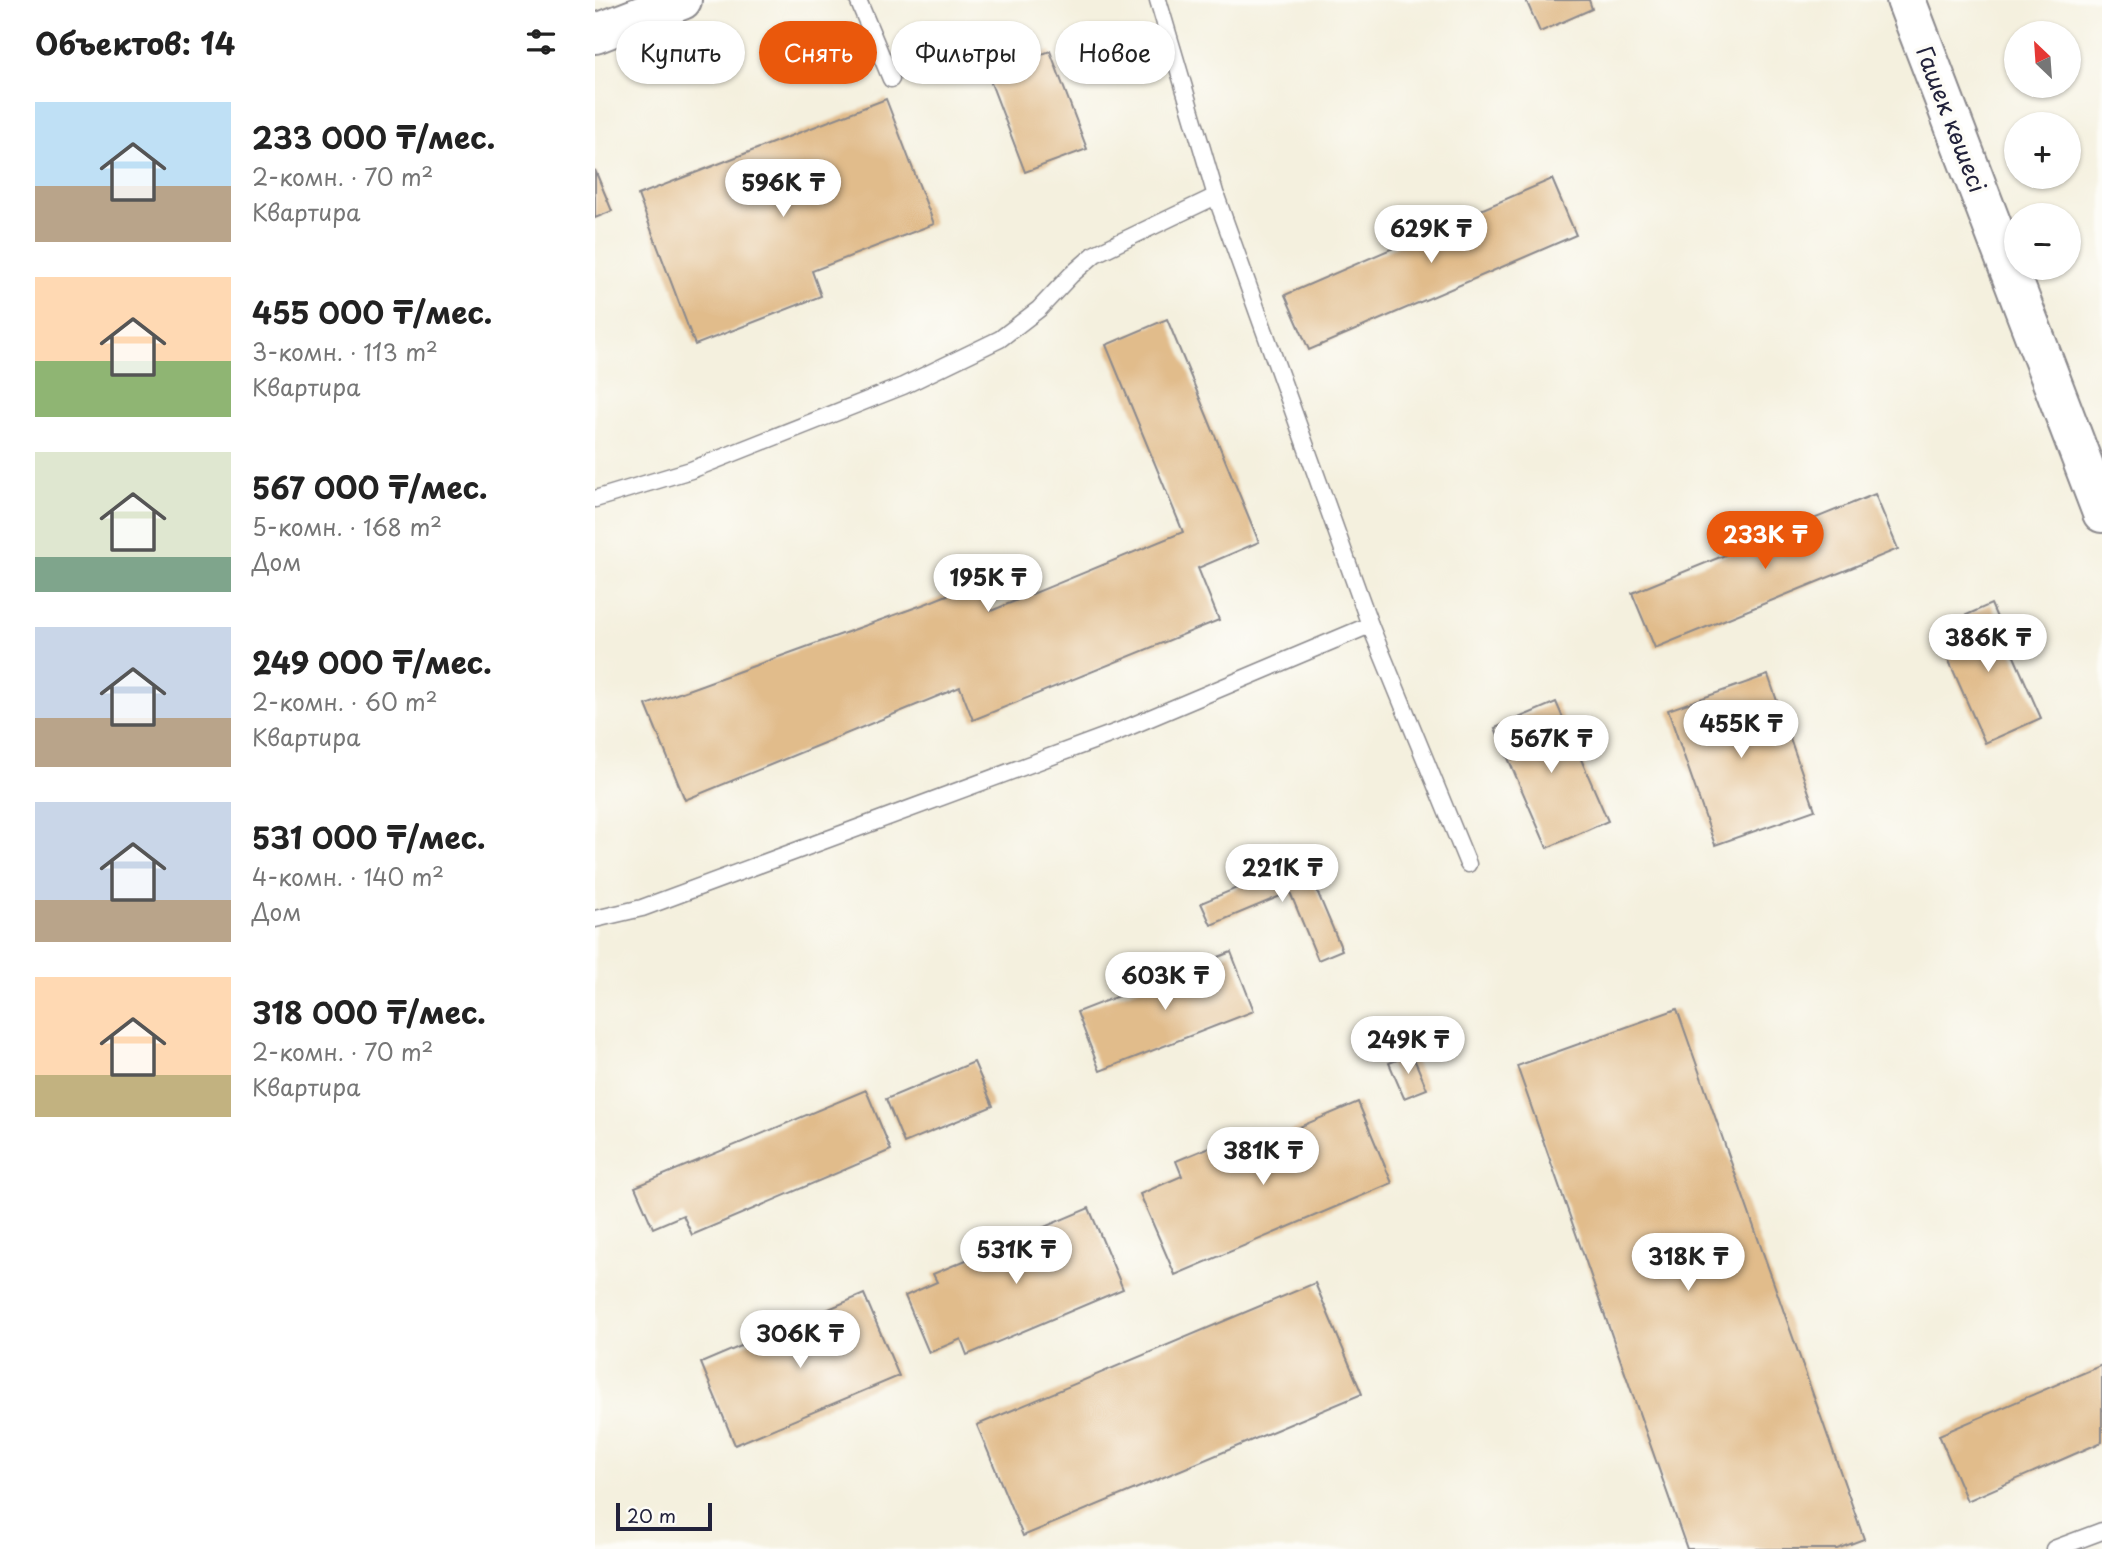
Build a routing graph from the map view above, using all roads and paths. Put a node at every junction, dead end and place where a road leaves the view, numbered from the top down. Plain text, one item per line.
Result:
1 (682, 0) edge
2 (858, 0) edge
3 (1159, 0) edge
4 (1906, 0) edge
5 (595, 34) edge
6 (891, 79) dead end
7 (1216, 196) junction
8 (595, 499) edge
9 (2102, 513) edge
10 (1370, 625) junction
11 (1468, 864) dead end
12 (595, 919) edge
13 (2102, 1531) edge
14 (2054, 1549) edge

1 - 5 street
2 - 6 lane
3 - 7 lane
4 - 9 street, Гашек көшесі
7 - 8 lane
7 - 10 lane
10 - 11 lane
10 - 12 lane
13 - 14 lane

